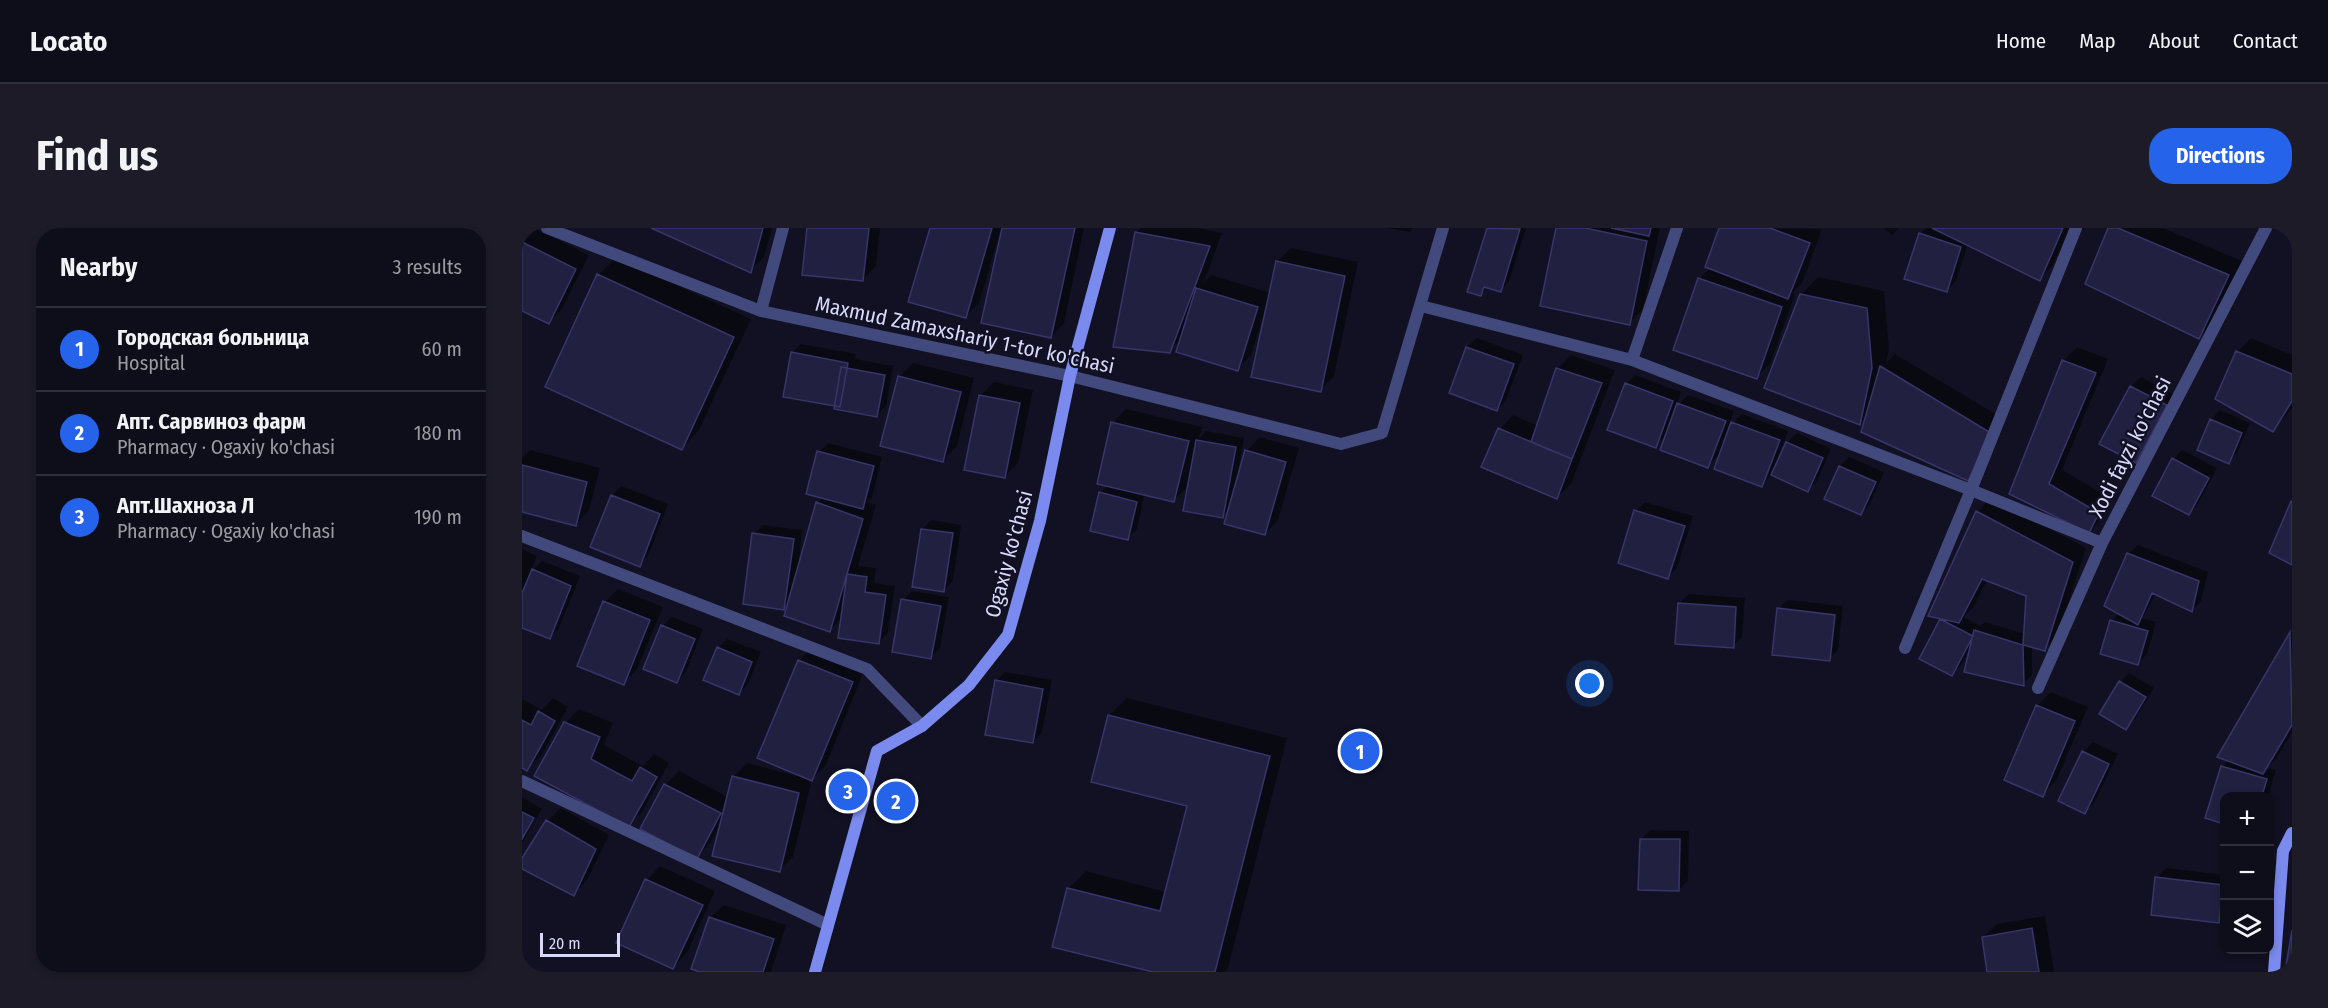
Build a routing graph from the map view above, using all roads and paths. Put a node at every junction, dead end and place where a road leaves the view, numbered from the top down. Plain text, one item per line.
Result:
1 (547, 228) edge
2 (783, 228) edge
3 (1110, 228) edge
4 (1443, 228) edge
5 (1677, 228) edge
6 (2076, 228) edge
7 (2266, 228) edge
8 (1421, 306) junction
9 (761, 311) junction
10 (1632, 360) junction
11 (1070, 376) junction
12 (1971, 490) junction
13 (522, 536) edge
14 (2102, 543) junction
15 (1905, 648) dead end
16 (2038, 688) dead end
17 (922, 726) junction
18 (522, 781) edge
19 (2292, 833) edge
20 (828, 925) junction
21 (814, 972) edge
22 (2274, 972) edge

1 - 9 street, Maxmud Zamaxshariy 1-tor ko'chasi
2 - 9 street
3 - 11 street, Ogaxiy ko'chasi
4 - 8 street
5 - 10 street
6 - 12 street
7 - 14 street, Xodi fayzi ko'chasi
8 - 10 street
8 - 11 street, Maxmud Zamaxshariy 1-tor ko'chasi
9 - 11 street, Maxmud Zamaxshariy 1-tor ko'chasi
10 - 12 street
11 - 17 street, Ogaxiy ko'chasi
12 - 14 street
12 - 15 street
13 - 17 street
14 - 16 street, Xodi fayzi ko'chasi
17 - 20 street, Ogaxiy ko'chasi
18 - 20 street
19 - 22 street
20 - 21 street, Ogaxiy ko'chasi

